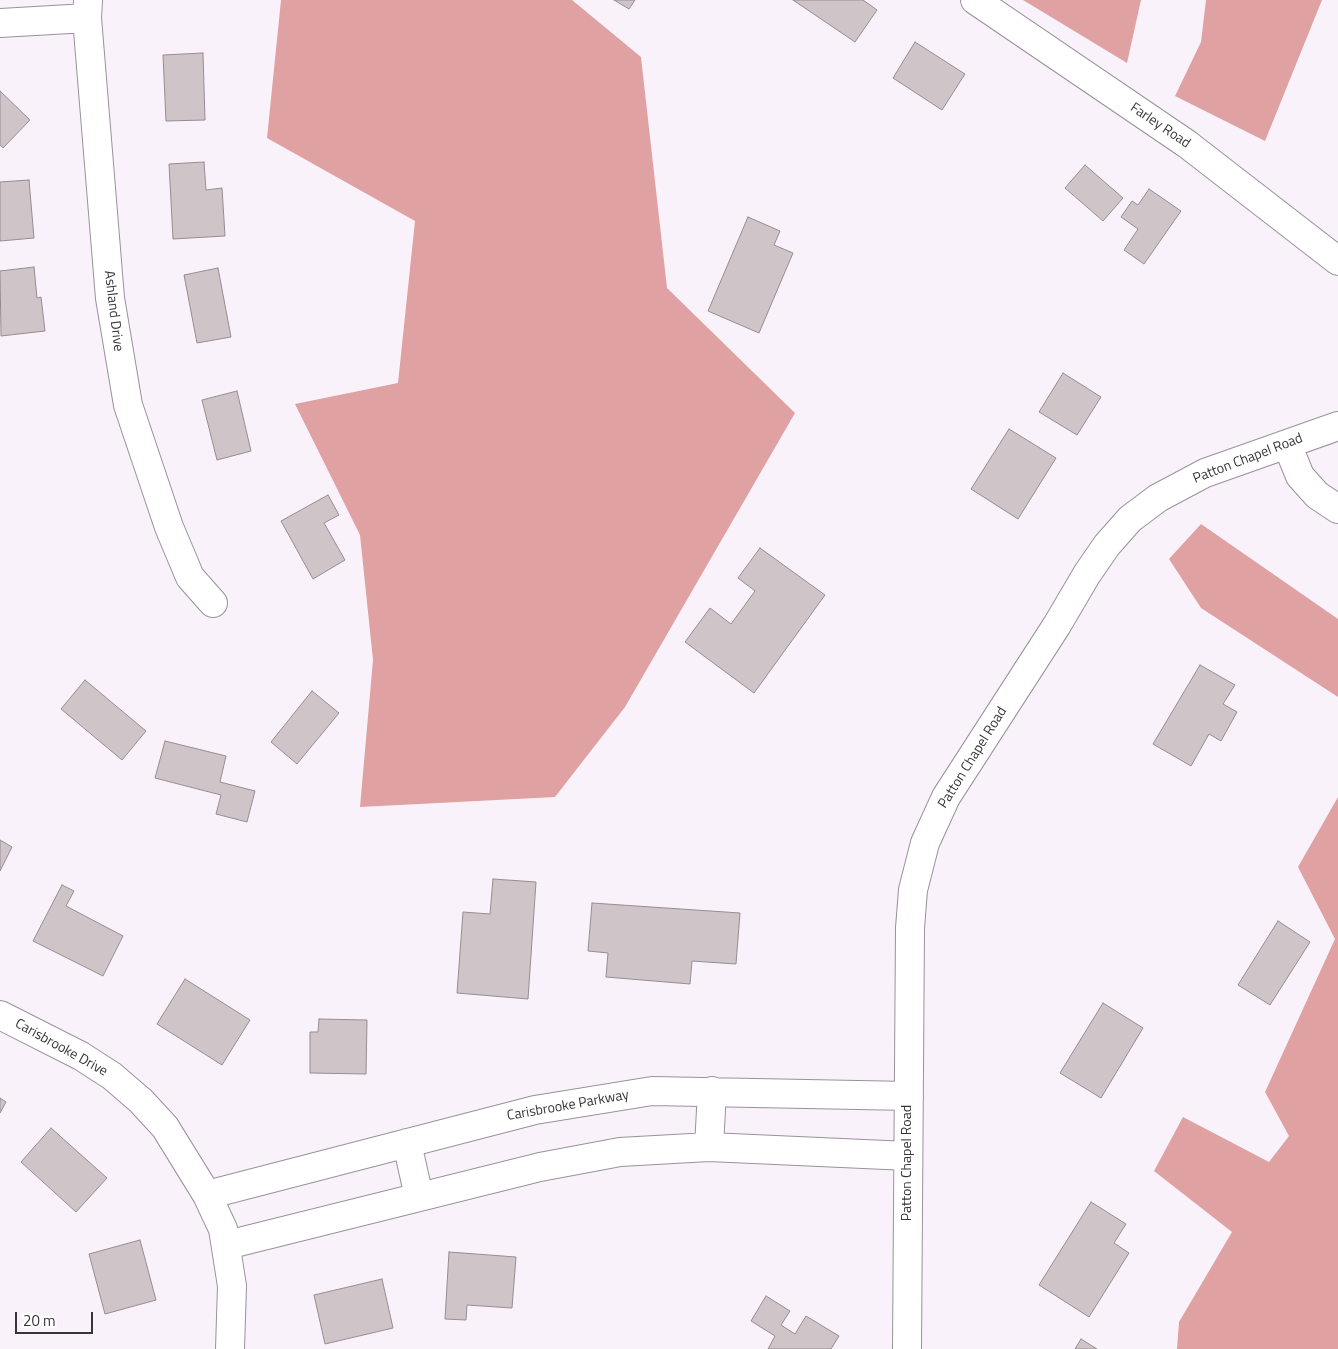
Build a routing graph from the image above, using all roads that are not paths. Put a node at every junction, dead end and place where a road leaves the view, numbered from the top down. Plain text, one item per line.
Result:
1 (975, 0) edge
2 (87, 9) edge
3 (0, 23) edge
4 (1338, 261) edge
5 (1338, 426) edge
6 (1287, 444) junction
7 (1338, 509) edge
8 (212, 603) dead end
9 (0, 1015) edge
10 (712, 1092) junction
11 (909, 1096) junction
12 (407, 1143) junction
13 (709, 1147) junction
14 (908, 1156) junction
15 (207, 1195) junction
16 (419, 1197) junction
17 (227, 1245) junction
18 (230, 1349) edge
19 (907, 1349) edge

1 - 4 street, Farley Road
2 - 3 street
2 - 8 street, Ashland Drive
5 - 6 street, Patton Chapel Road
6 - 7 street
6 - 11 street, Patton Chapel Road
9 - 15 street, Carisbrooke Drive
10 - 11 street, Carisbrooke Parkway
10 - 12 street, Carisbrooke Parkway
10 - 13 street
11 - 14 street, Patton Chapel Road
12 - 15 street, Carisbrooke Parkway
12 - 16 street
13 - 14 street
13 - 16 street
14 - 19 street, Patton Chapel Road
15 - 17 street, Carisbrooke Drive
16 - 17 street
17 - 18 street, Carisbrooke Drive

